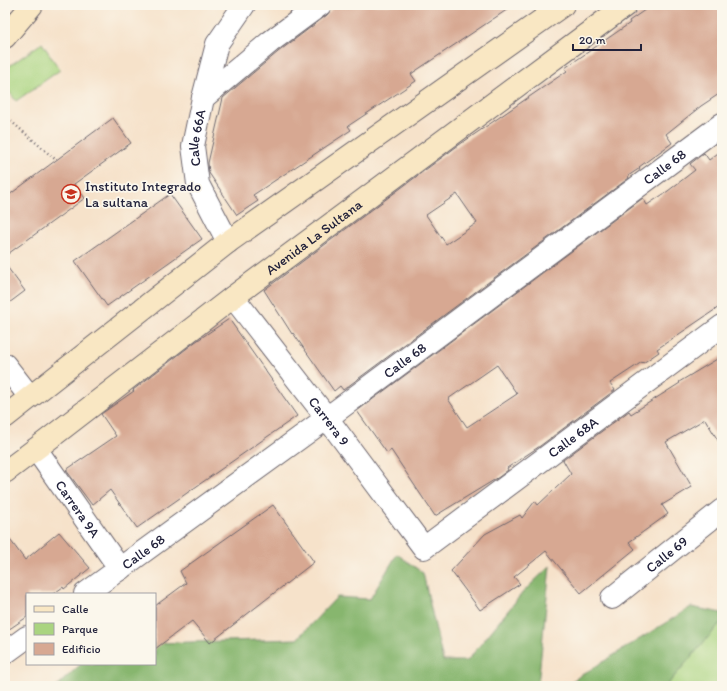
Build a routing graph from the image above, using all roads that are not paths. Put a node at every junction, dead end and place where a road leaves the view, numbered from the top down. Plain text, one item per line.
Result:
1 (32, 5) edge
2 (244, 5) edge
3 (320, 5) edge
4 (563, 5) edge
5 (626, 5) edge
6 (5, 37) edge
7 (203, 98) junction
8 (722, 124) edge
9 (228, 242) junction
10 (233, 296) junction
11 (722, 326) edge
12 (5, 365) edge
13 (30, 398) junction
14 (5, 417) edge
15 (327, 418) junction
16 (36, 450) junction
17 (5, 472) edge
18 (722, 510) edge
19 (424, 548) joint
20 (120, 569) junction
21 (86, 593) edge
22 (612, 598) dead end
23 (26, 638) edge
24 (5, 653) edge

1 - 6 street
2 - 7 street, Calle 66A
3 - 7 street, Calle 66A
4 - 9 street
5 - 10 street, Avenida La Sultana
7 - 9 street, Calle 66A
8 - 15 street, Calle 68
9 - 13 street
10 - 15 street, Carrera 9
10 - 16 street, Avenida La Sultana
11 - 19 street, Calle 68A
12 - 13 street
13 - 14 street
15 - 19 street, Carrera 9
15 - 20 street, Calle 68
16 - 17 street, Avenida La Sultana
16 - 20 street, Carrera 9A
18 - 22 street, Calle 69
20 - 21 street, Calle 68
23 - 24 street

